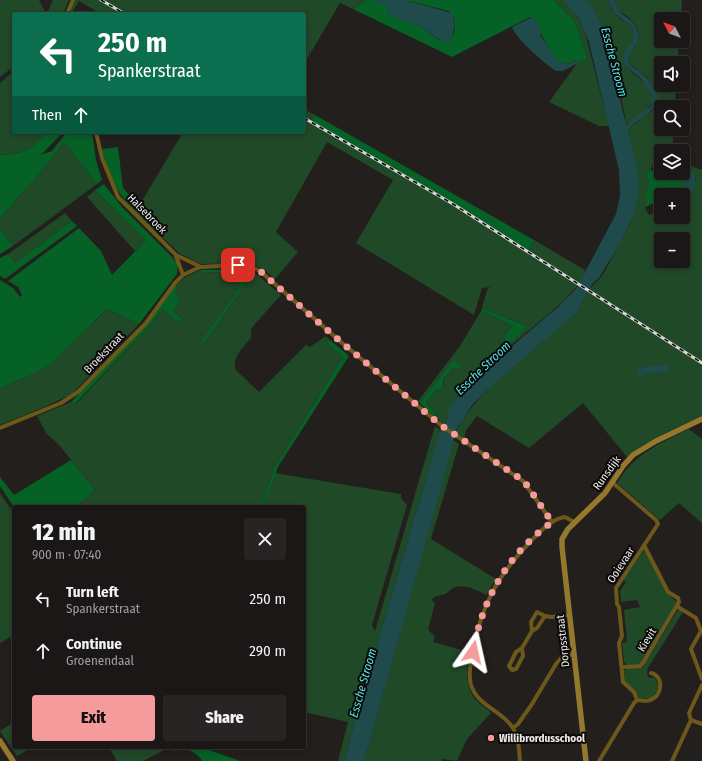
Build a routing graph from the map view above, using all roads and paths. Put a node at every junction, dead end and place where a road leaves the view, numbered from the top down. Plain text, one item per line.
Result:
1 (73, 0) edge
2 (68, 12) edge
3 (96, 134) edge
4 (176, 256) junction
5 (201, 267) junction
6 (183, 275) junction
7 (702, 419) edge
8 (0, 428) edge
9 (613, 483) junction
10 (552, 522) junction
11 (574, 522) junction
12 (644, 545) junction
13 (678, 606) junction
14 (570, 615) junction
15 (545, 616) junction
16 (532, 631) junction
17 (522, 648) junction
18 (573, 654) junction
19 (622, 667) junction
20 (651, 673) dead end
21 (702, 679) edge
22 (702, 685) edge
23 (636, 697) dead end
24 (691, 720) junction
25 (702, 724) edge
26 (513, 728) junction
27 (0, 741) edge
28 (13, 761) edge
29 (520, 761) edge
30 (586, 761) edge
31 (599, 761) edge
32 (672, 761) edge

1 - 2 street
3 - 4 street, Halsebroek
4 - 5 street, Halsebroek
4 - 6 street
5 - 6 street, Broekstraat
5 - 10 street
6 - 8 street, Broekstraat
7 - 9 street, Runsdijk
9 - 11 street, Runsdijk
9 - 12 street, Ooievaar
10 - 11 street
10 - 26 street
11 - 14 street, Dorpsstraat
12 - 13 street
12 - 19 street, Ooievaar
13 - 19 street, Kievit
13 - 21 street
14 - 15 street
14 - 18 street, Dorpsstraat
15 - 16 street
15 - 16 street
16 - 17 street
17 - 17 street
18 - 26 street
18 - 30 street, Dorpsstraat
19 - 23 street, Ooievaar
20 - 31 street
22 - 24 street
24 - 25 street
24 - 32 street
26 - 29 street
27 - 28 street

